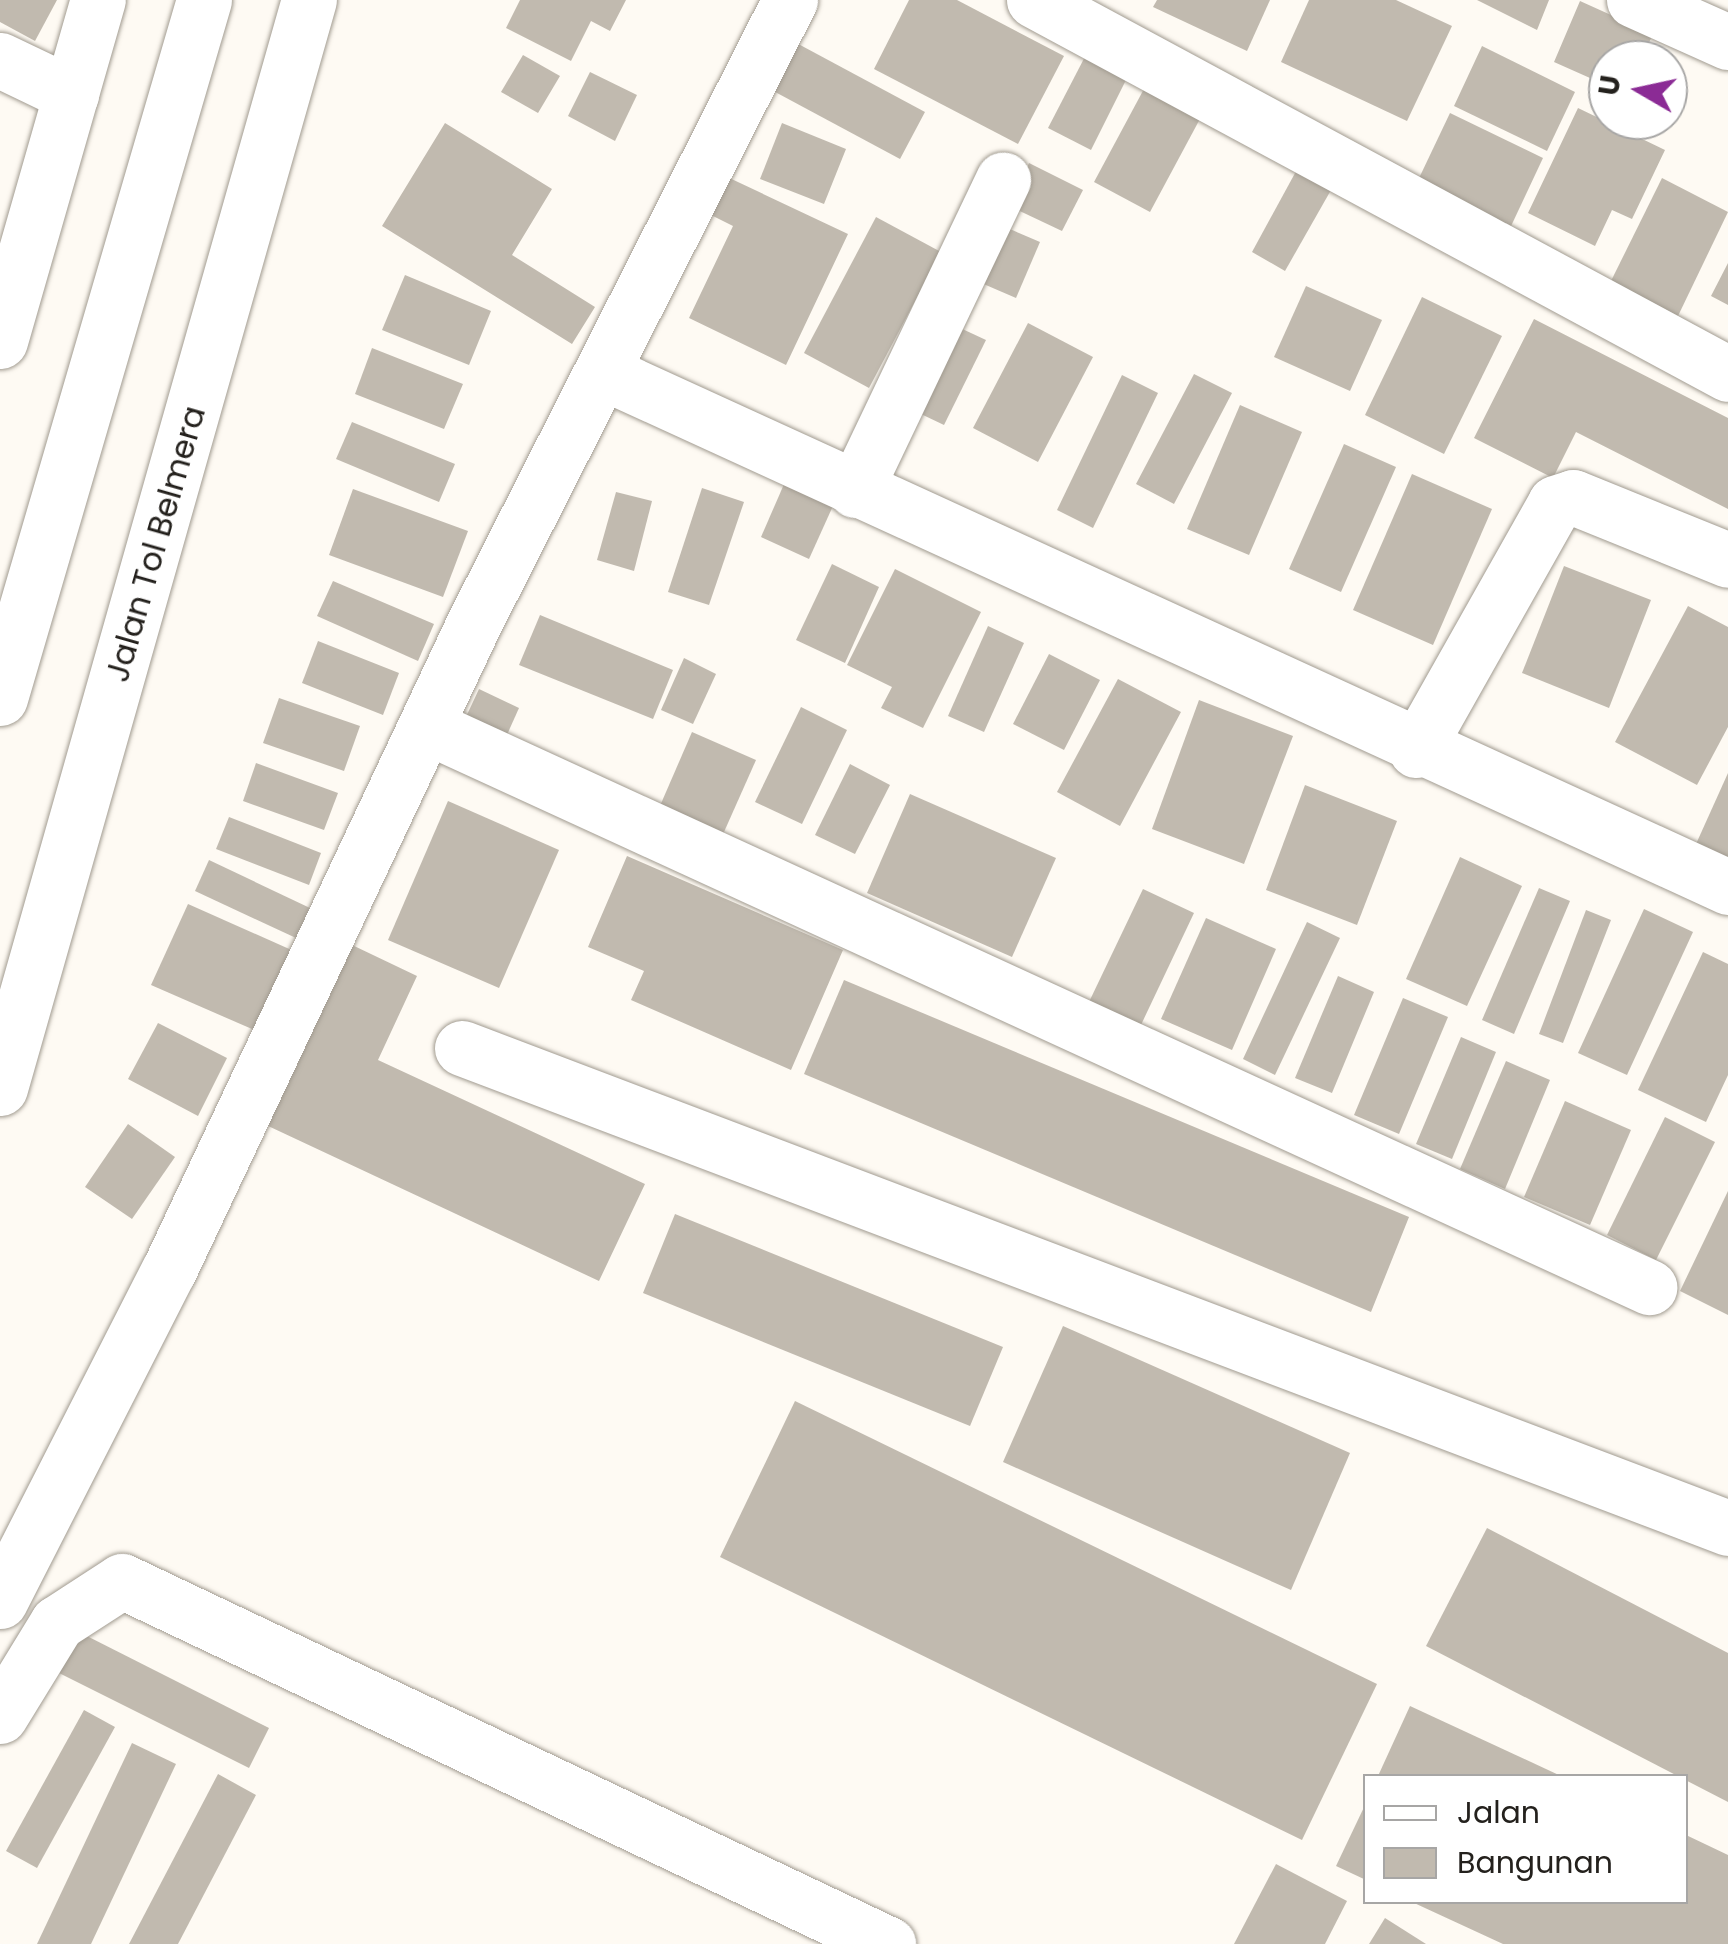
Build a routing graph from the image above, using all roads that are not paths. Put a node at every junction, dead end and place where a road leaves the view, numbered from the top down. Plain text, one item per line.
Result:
1 (98, 0) edge
2 (204, 0) edge
3 (310, 0) edge
4 (790, 0) edge
5 (1034, 0) edge
6 (1634, 0) edge
7 (1728, 42) edge
8 (0, 60) edge
9 (72, 94) junction
10 (1003, 180) dead end
11 (0, 341) edge
12 (605, 372) junction
13 (1728, 374) edge
14 (855, 490) junction
15 (1728, 560) edge
16 (0, 698) edge
17 (426, 726) junction
18 (1416, 750) junction
19 (1728, 887) edge
20 (462, 1048) dead end
21 (0, 1088) edge
22 (1649, 1286) dead end
23 (1728, 1528) edge
24 (0, 1601) edge
25 (0, 1716) edge
26 (888, 1944) edge

1 - 9 main road
2 - 16 main road
3 - 21 main road, Jalan Tol Belmera
4 - 12 main road
5 - 13 main road
6 - 7 main road
8 - 9 main road
9 - 11 main road
10 - 14 main road
12 - 14 main road
12 - 17 main road
14 - 18 main road
15 - 18 main road
17 - 22 main road
17 - 24 main road
18 - 19 main road
20 - 23 main road
25 - 26 main road

